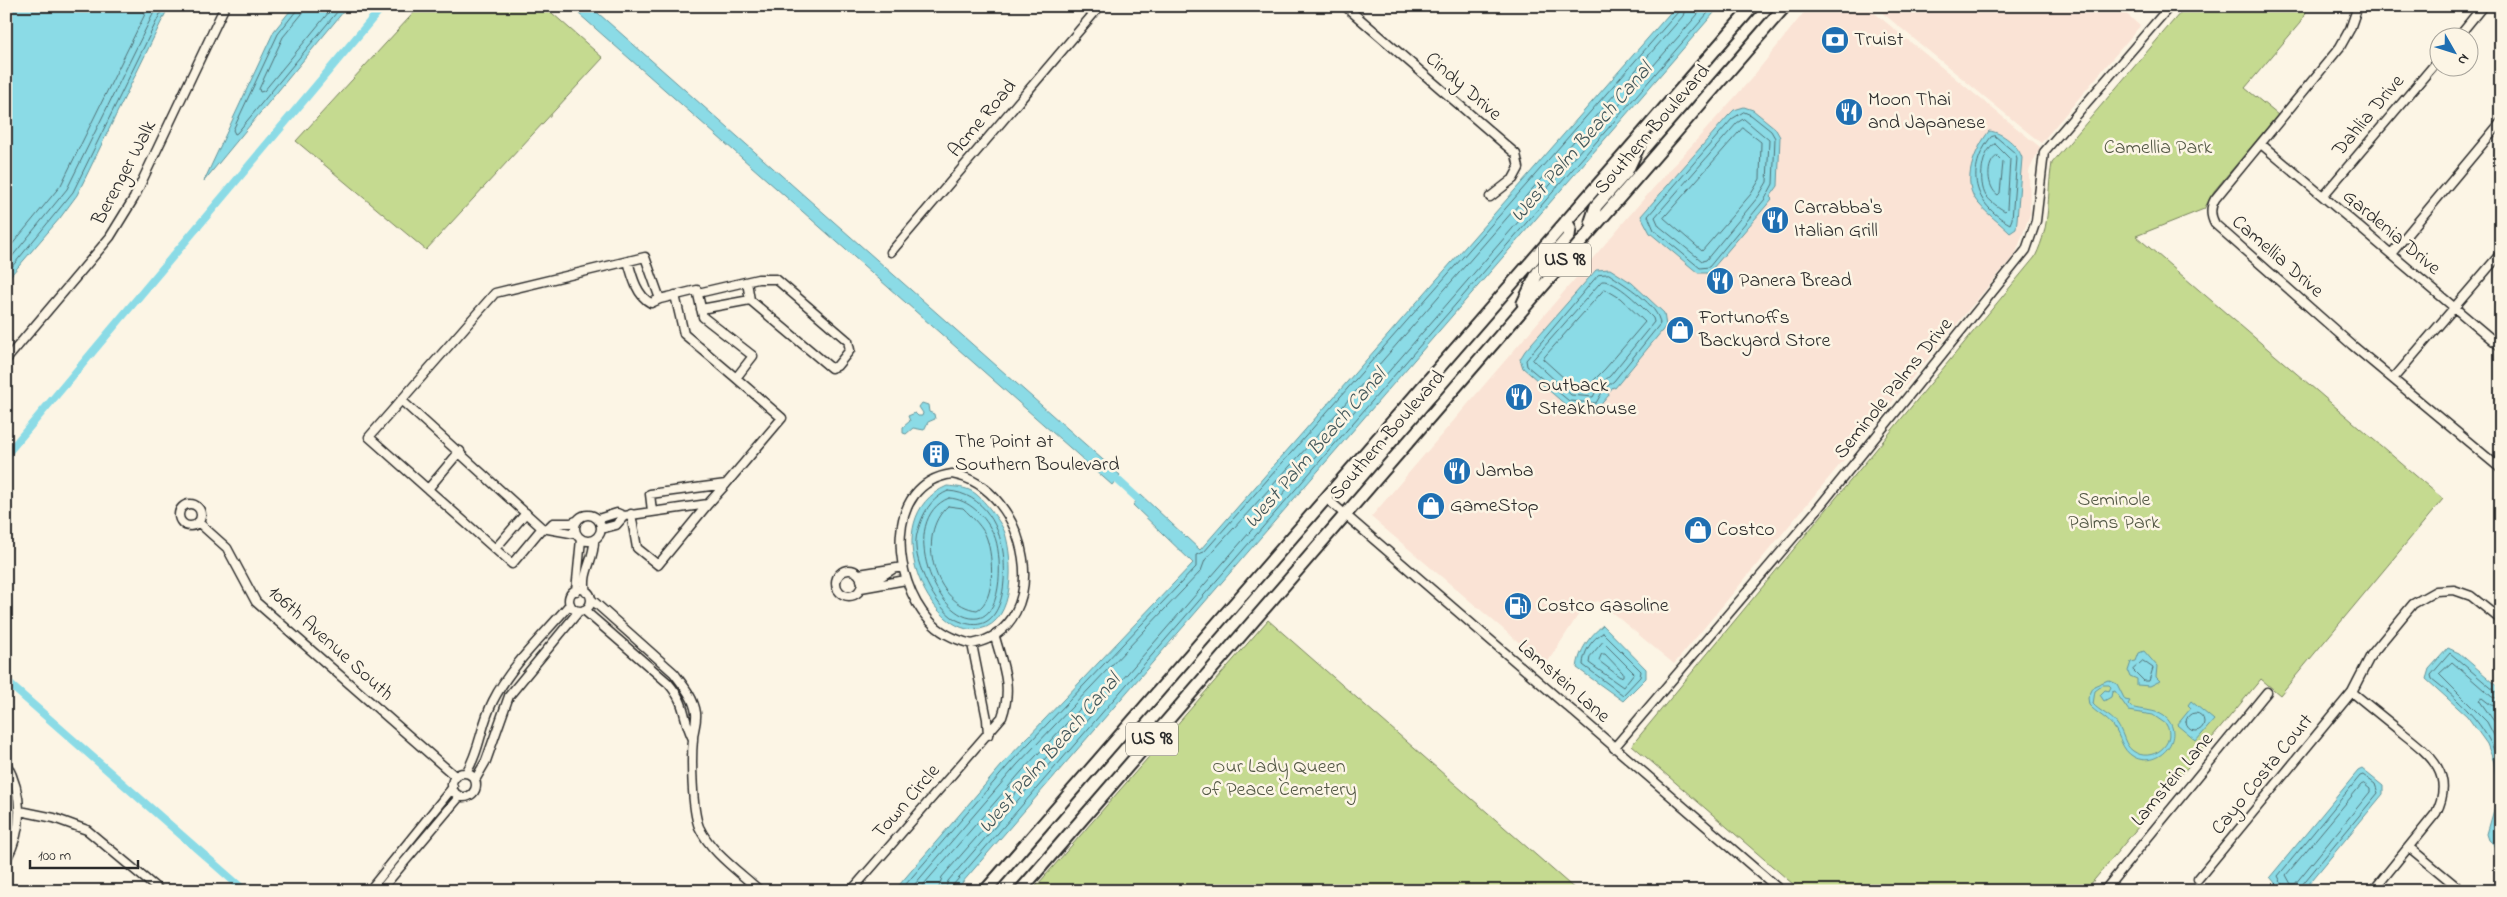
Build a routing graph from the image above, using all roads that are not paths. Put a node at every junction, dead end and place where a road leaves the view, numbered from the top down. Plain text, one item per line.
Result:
1 (225, 6) edge
2 (1100, 6) edge
3 (1345, 6) edge
4 (1753, 6) edge
5 (1774, 6) edge
6 (1785, 6) edge
7 (2170, 6) edge
8 (2358, 6) edge
9 (2483, 6) edge
10 (2464, 28) edge
11 (1761, 35) junction
12 (2430, 70) edge
13 (2501, 122) edge
14 (1646, 128) junction
15 (2261, 144) junction
16 (2322, 196) junction
17 (1490, 197) dead end
18 (1566, 221) junction
19 (1594, 227) junction
20 (891, 252) dead end
21 (2501, 253) edge
22 (2391, 254) junction
23 (628, 261) junction
24 (747, 282) junction
25 (698, 294) junction
26 (675, 295) junction
27 (660, 299) junction
28 (750, 300) junction
29 (2454, 308) junction
30 (701, 309) junction
31 (1516, 318) junction
32 (2501, 347) edge
33 (6, 360) edge
34 (736, 378) junction
35 (2393, 379) junction
36 (401, 400) junction
37 (460, 451) junction
38 (2501, 469) edge
39 (726, 484) junction
40 (428, 489) junction
41 (1326, 498) junction
42 (708, 504) junction
43 (652, 511) junction
44 (526, 513) junction
45 (1345, 514) junction
46 (627, 515) junction
47 (598, 519) junction
48 (576, 521) junction
49 (198, 522) dead end
50 (545, 528) junction
51 (601, 529) junction
52 (579, 537) junction
53 (594, 540) junction
54 (496, 549) junction
55 (898, 567) junction
56 (860, 577) junction
57 (906, 580) junction
58 (861, 588) junction
59 (576, 591) junction
60 (586, 592) junction
61 (591, 599) junction
62 (570, 604) junction
63 (581, 611) junction
64 (2501, 620) edge
65 (995, 637) junction
66 (972, 644) junction
67 (2268, 692) dead end
68 (2352, 692) junction
69 (988, 735) junction
70 (692, 739) junction
71 (1614, 748) junction
72 (6, 763) edge
73 (466, 773) junction
74 (456, 777) junction
75 (475, 780) junction
76 (453, 787) junction
77 (460, 796) junction
78 (20, 810) junction
79 (2410, 848) junction
80 (6, 860) edge
81 (2198, 879) dead end
82 (2105, 890) edge
83 (160, 891) edge
84 (369, 891) edge
85 (380, 891) edge
86 (760, 891) edge
87 (851, 891) edge
88 (985, 891) edge
89 (1020, 891) edge
90 (1781, 891) edge
91 (2373, 891) edge
92 (2462, 891) edge

1 - 33 street, Berenger Walk
2 - 20 street, Acme Road
3 - 17 street, Cindy Drive
4 - 14 highway, Southern Boulevard / US 98
5 - 11 highway
6 - 11 highway, Southern Boulevard / US 98
7 - 71 street, Seminole Palms Drive
8 - 15 street, Camellia Drive
9 - 10 street
11 - 19 highway, Southern Boulevard / US 98
12 - 16 street, Dahlia Drive
13 - 22 street
14 - 18 highway, Southern Boulevard / US 98
14 - 19 highway
15 - 16 street, Gardenia Drive
15 - 35 street, Camellia Drive
16 - 22 street, Gardenia Drive
18 - 31 highway
18 - 41 highway, Southern Boulevard / US 98
19 - 31 highway, Southern Boulevard / US 98
21 - 29 street
22 - 29 street, Gardenia Drive
23 - 27 street
23 - 27 street
23 - 36 street
24 - 25 street
24 - 28 street
24 - 28 street
25 - 26 street
25 - 30 street
26 - 27 street
26 - 34 street
28 - 30 street
29 - 32 street, Gardenia Drive
29 - 35 street
30 - 34 street
31 - 45 highway, Southern Boulevard / US 98
34 - 39 street
35 - 38 street, Camellia Drive
36 - 37 street
36 - 40 street
37 - 40 street
37 - 44 street
39 - 42 street
39 - 43 street
40 - 54 street
41 - 45 street, Lamstein Lane
41 - 88 highway, Southern Boulevard / US 98
42 - 43 street
42 - 46 street
43 - 46 street
44 - 50 street
44 - 54 street
45 - 71 street, Lamstein Lane
45 - 89 highway, Southern Boulevard / US 98
46 - 47 street
46 - 51 street
47 - 48 street
47 - 51 street
48 - 50 street
48 - 52 street
49 - 74 street, 106th Avenue South
50 - 52 street
50 - 54 street
51 - 53 street
52 - 53 street
52 - 59 street
53 - 60 street
55 - 56 street
55 - 57 street
55 - 65 street
56 - 58 street
56 - 58 street
57 - 58 street
57 - 66 street
59 - 60 street
59 - 62 street
60 - 61 street
61 - 63 street
61 - 70 street
62 - 63 street
62 - 73 street
63 - 70 street
63 - 75 street
64 - 68 street, Cayo Costa Court
65 - 66 street
65 - 69 street, Town Circle
66 - 69 street
67 - 82 street, Lamstein Lane
68 - 79 street
68 - 81 street, Cayo Costa Court
69 - 87 street, Town Circle
70 - 86 street
71 - 90 street, Lamstein Lane
72 - 78 street
73 - 74 street
73 - 75 street
74 - 76 street
75 - 77 street
76 - 77 street
76 - 84 street
77 - 85 street
78 - 80 street
78 - 83 street
79 - 91 street
79 - 92 street

